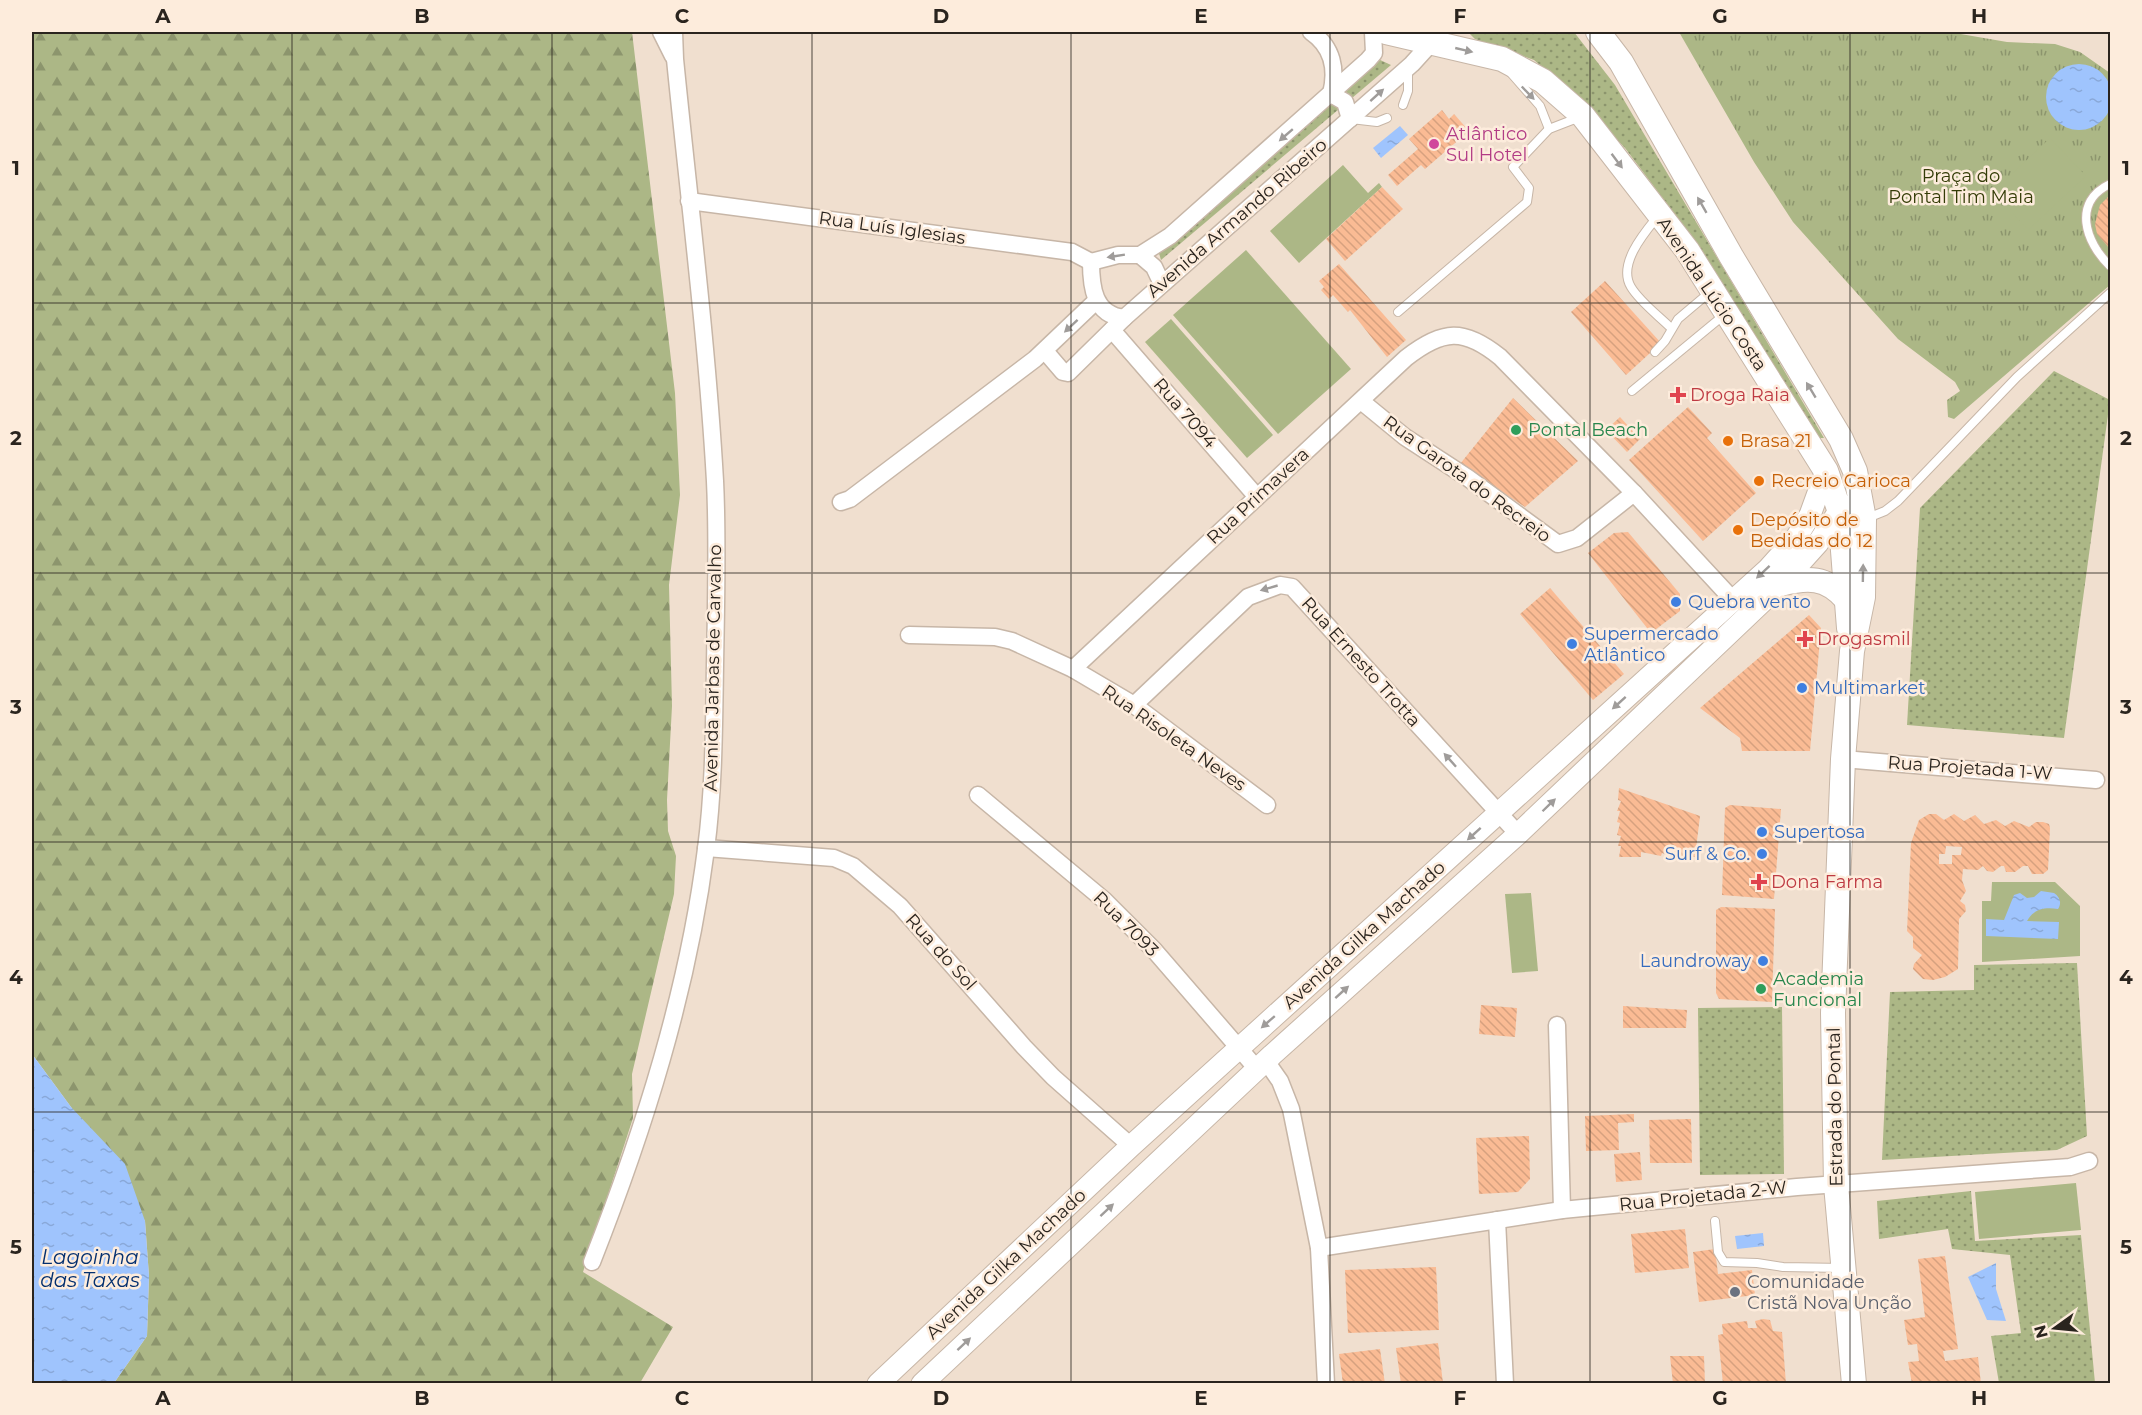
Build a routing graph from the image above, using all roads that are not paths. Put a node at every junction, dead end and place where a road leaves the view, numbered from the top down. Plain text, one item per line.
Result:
1 (661, 32) edge
2 (674, 32) edge
3 (1311, 32) edge
4 (1373, 32) edge
5 (1386, 32) edge
6 (1598, 32) edge
7 (1438, 37) edge
8 (675, 59) junction
9 (1502, 59) junction
10 (1408, 68) junction
11 (1331, 94) junction
12 (1403, 105) dead end
13 (1583, 116) junction
14 (1306, 118) junction
15 (1387, 118) dead end
16 (1350, 119) junction
17 (1549, 129) junction
18 (1328, 139) junction
19 (2110, 184) edge
20 (689, 201) junction
21 (1659, 215) junction
22 (1140, 255) junction
23 (1091, 262) junction
24 (2110, 266) edge
25 (1162, 284) junction
26 (1713, 290) junction
27 (2110, 293) edge
28 (1096, 301) junction
29 (1398, 312) dead end
30 (1727, 312) junction
31 (1124, 318) junction
32 (1671, 328) junction
33 (1112, 330) junction
34 (1045, 351) junction
35 (1655, 352) dead end
36 (1632, 391) dead end
37 (1361, 400) junction
38 (1826, 471) junction
39 (1855, 471) junction
40 (1634, 493) junction
41 (1257, 497) junction
42 (841, 501) dead end
43 (1840, 512) junction
44 (1864, 519) junction
45 (1781, 584) junction
46 (1845, 598) junction
47 (1733, 600) junction
48 (909, 634) dead end
49 (1852, 651) junction
50 (1073, 669) junction
51 (1134, 705) junction
52 (1843, 759) junction
53 (2096, 780) dead end
54 (978, 795) dead end
55 (1267, 804) dead end
56 (1498, 812) junction
57 (1518, 834) junction
58 (706, 848) junction
59 (1557, 1025) dead end
60 (1239, 1048) junction
61 (1262, 1065) junction
62 (1131, 1146) junction
63 (2089, 1161) dead end
64 (1836, 1185) junction
65 (1562, 1210) junction
66 (1497, 1220) junction
67 (1715, 1221) dead end
68 (1319, 1248) junction
69 (592, 1262) dead end
70 (1843, 1268) junction
71 (916, 1348) junction
72 (929, 1376) edge
73 (878, 1383) edge
74 (1326, 1383) edge
75 (1505, 1383) edge
76 (1854, 1383) edge

1 - 8 street, Avenida Jarbas de Carvalho
2 - 8 street, Avenida Jarbas de Carvalho
3 - 11 street
4 - 11 street, Avenida Armando Ribeiro
5 - 7 main road, Avenida Lúcio Costa
39 -> 6 main road, Avenida Lúcio Costa
7 -> 9 main road, Avenida Lúcio Costa
7 - 10 street, Avenida Armando Ribeiro
8 - 20 street, Avenida Jarbas de Carvalho
9 - 13 main road, Avenida Lúcio Costa
9 -> 17 lane
10 - 12 lane
16 -> 10 street, Avenida Armando Ribeiro
11 - 14 street, Avenida Armando Ribeiro
11 - 16 street
13 - 17 lane
13 -> 21 main road, Avenida Lúcio Costa
14 - 18 street
14 -> 22 street, Avenida Armando Ribeiro
15 - 16 lane
16 - 18 street, Avenida Armando Ribeiro
17 - 29 lane
18 - 25 street, Avenida Armando Ribeiro
19 - 24 lane
20 - 23 street, Rua Luís Iglesias
20 - 58 street, Avenida Jarbas de Carvalho
21 - 26 main road, Avenida Lúcio Costa
21 - 32 lane
22 -> 23 street, Avenida Armando Ribeiro
22 - 25 street
23 - 28 street
25 - 31 street, Avenida Armando Ribeiro
26 - 30 main road, Avenida Lúcio Costa
26 - 32 lane
27 - 44 lane
28 - 31 street
28 -> 34 street
30 - 36 lane
30 - 38 main road, Avenida Lúcio Costa
31 - 33 street, Avenida Armando Ribeiro
32 - 35 lane
33 - 34 street, Avenida Armando Ribeiro
33 - 41 street, Rua 7094
34 - 42 street
37 - 40 street, Rua Garota do Recreio
37 - 40 street, Rua Primavera
37 - 41 street, Rua Primavera
38 - 43 main road, Avenida Lúcio Costa
38 -> 47 street, Avenida Gilka Machado
39 - 43 street, Avenida Gilka Machado
39 - 44 main road, Avenida Lúcio Costa
40 - 47 street
41 - 50 street, Rua Primavera
43 - 45 street, Avenida Gilka Machado
43 - 46 main road, Avenida Lúcio Costa
49 -> 44 main road, Avenida Lúcio Costa
45 - 46 main road
57 -> 45 street, Avenida Gilka Machado
46 - 49 main road, Avenida Lúcio Costa
47 -> 56 street, Avenida Gilka Machado
48 - 50 street, Rua Risoleta Neves
49 - 52 main road, Estrada do Pontal
50 - 51 street, Rua Risoleta Neves
51 - 55 street, Rua Risoleta Neves
56 -> 51 street, Rua Ernesto Trotta
52 - 53 street, Rua Projetada 1-W
52 - 64 main road, Estrada do Pontal
54 - 60 street, Rua 7093
56 - 57 street, Rua Ernesto Trotta
56 -> 60 street, Avenida Gilka Machado
61 -> 57 street, Avenida Gilka Machado
58 - 62 street, Rua do Sol
58 - 69 street, Avenida Jarbas de Carvalho
59 - 65 street
60 - 61 street, Rua 7093
60 - 62 street, Avenida Gilka Machado
61 - 68 street, Rua 7093
72 -> 61 street, Avenida Gilka Machado
62 - 71 street, Avenida Gilka Machado
63 - 64 street, Rua Projetada 2-W
64 - 65 street, Rua Projetada 2-W
64 - 70 main road, Estrada do Pontal
65 - 66 street, Rua Projetada 2-W
66 - 68 street, Rua Projetada 2-W
66 - 75 street
67 - 70 lane
68 - 74 street, Rua 7093
70 - 76 main road, Estrada do Pontal
71 - 72 street
71 - 73 street, Avenida Gilka Machado

